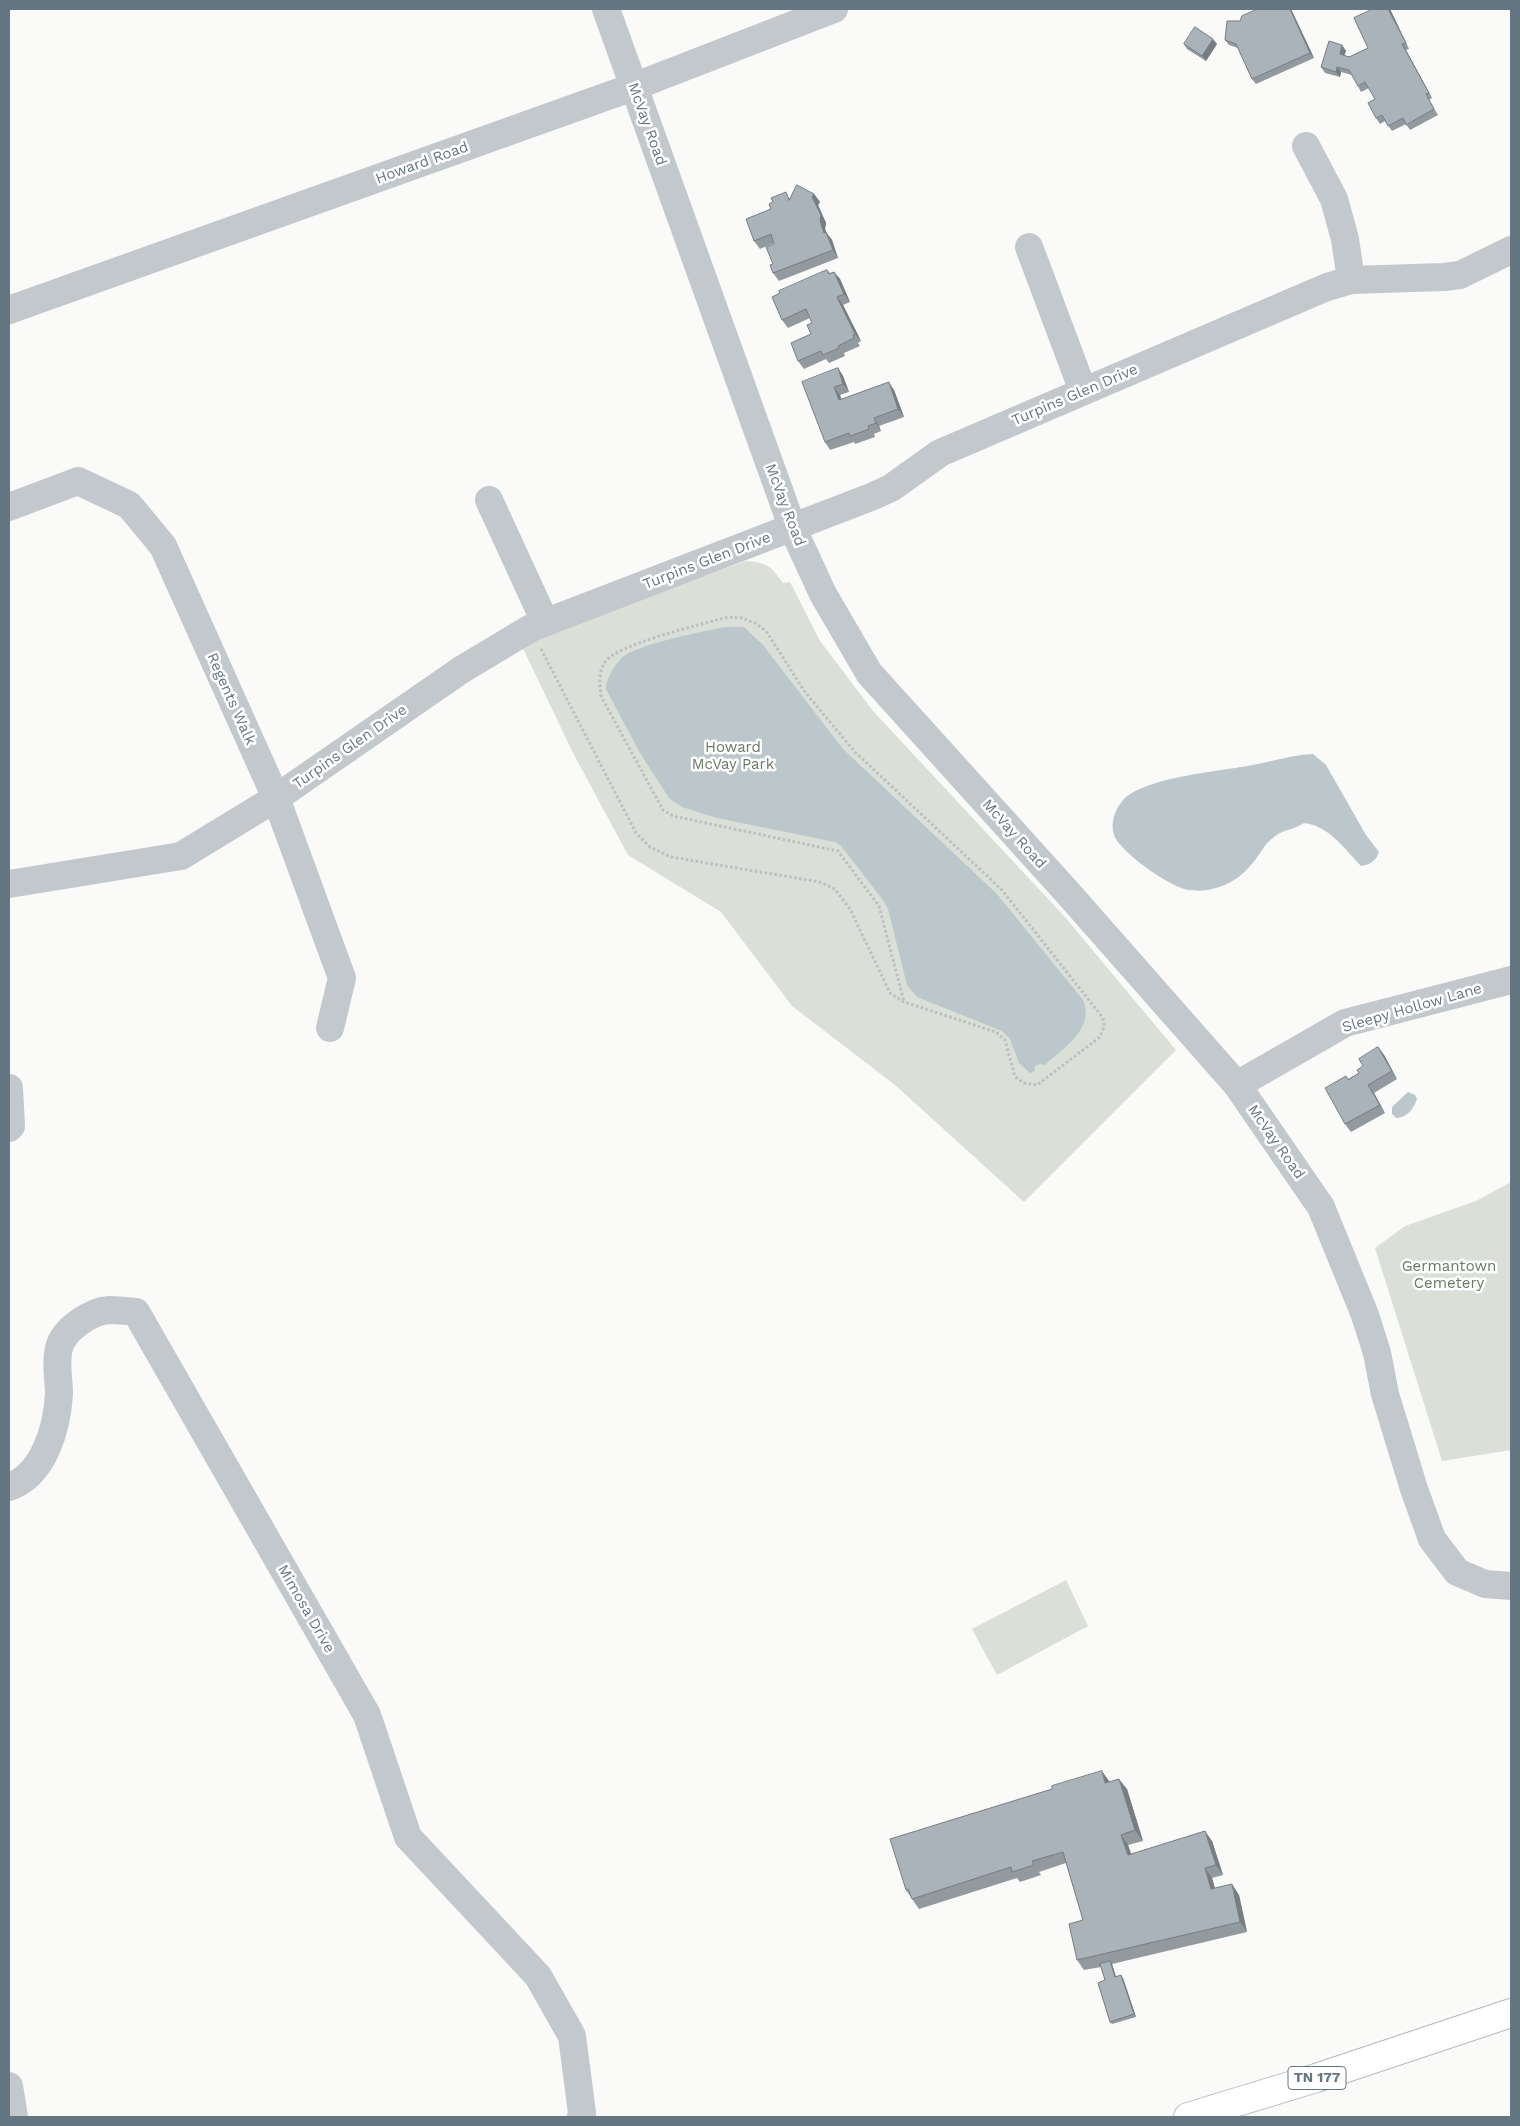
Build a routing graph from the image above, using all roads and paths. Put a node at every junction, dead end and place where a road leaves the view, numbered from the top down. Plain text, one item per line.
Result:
1 (606, 9) edge
2 (834, 9) edge
3 (634, 87) junction
4 (1306, 146) dead end
5 (1029, 247) dead end
6 (1511, 250) edge
7 (1352, 280) junction
8 (9, 310) edge
9 (1083, 390) junction
10 (489, 500) dead end
11 (9, 507) edge
12 (793, 529) junction
13 (538, 625) junction
14 (276, 798) junction
15 (9, 884) edge
16 (1511, 980) edge
17 (904, 1002) junction
18 (330, 1028) dead end
19 (1237, 1085) junction
20 (9, 1088) edge
21 (9, 1128) edge
22 (9, 1487) edge
23 (1511, 1586) edge
24 (1511, 2013) edge
25 (9, 2086) edge
26 (14, 2117) edge
27 (581, 2117) edge
28 (1188, 2117) edge

1 - 3 street, McVay Road
2 - 3 street, Howard Road
3 - 8 street, Howard Road
3 - 12 street, McVay Road
4 - 7 street
5 - 9 street
6 - 7 street, Turpins Glen Drive
7 - 9 street, Turpins Glen Drive
9 - 12 street, Turpins Glen Drive
10 - 13 street
11 - 14 street, Regents Walk
12 - 13 street, Turpins Glen Drive
12 - 19 street, McVay Road
13 - 14 street, Turpins Glen Drive
13 - 17 path
14 - 15 street, Turpins Glen Drive
14 - 18 street, Regents Walk
16 - 19 street, Sleepy Hollow Lane
17 - 17 path
19 - 23 street, McVay Road
20 - 21 street
22 - 27 street, Mimosa Drive
24 - 28 main road, TN 177
25 - 26 street

